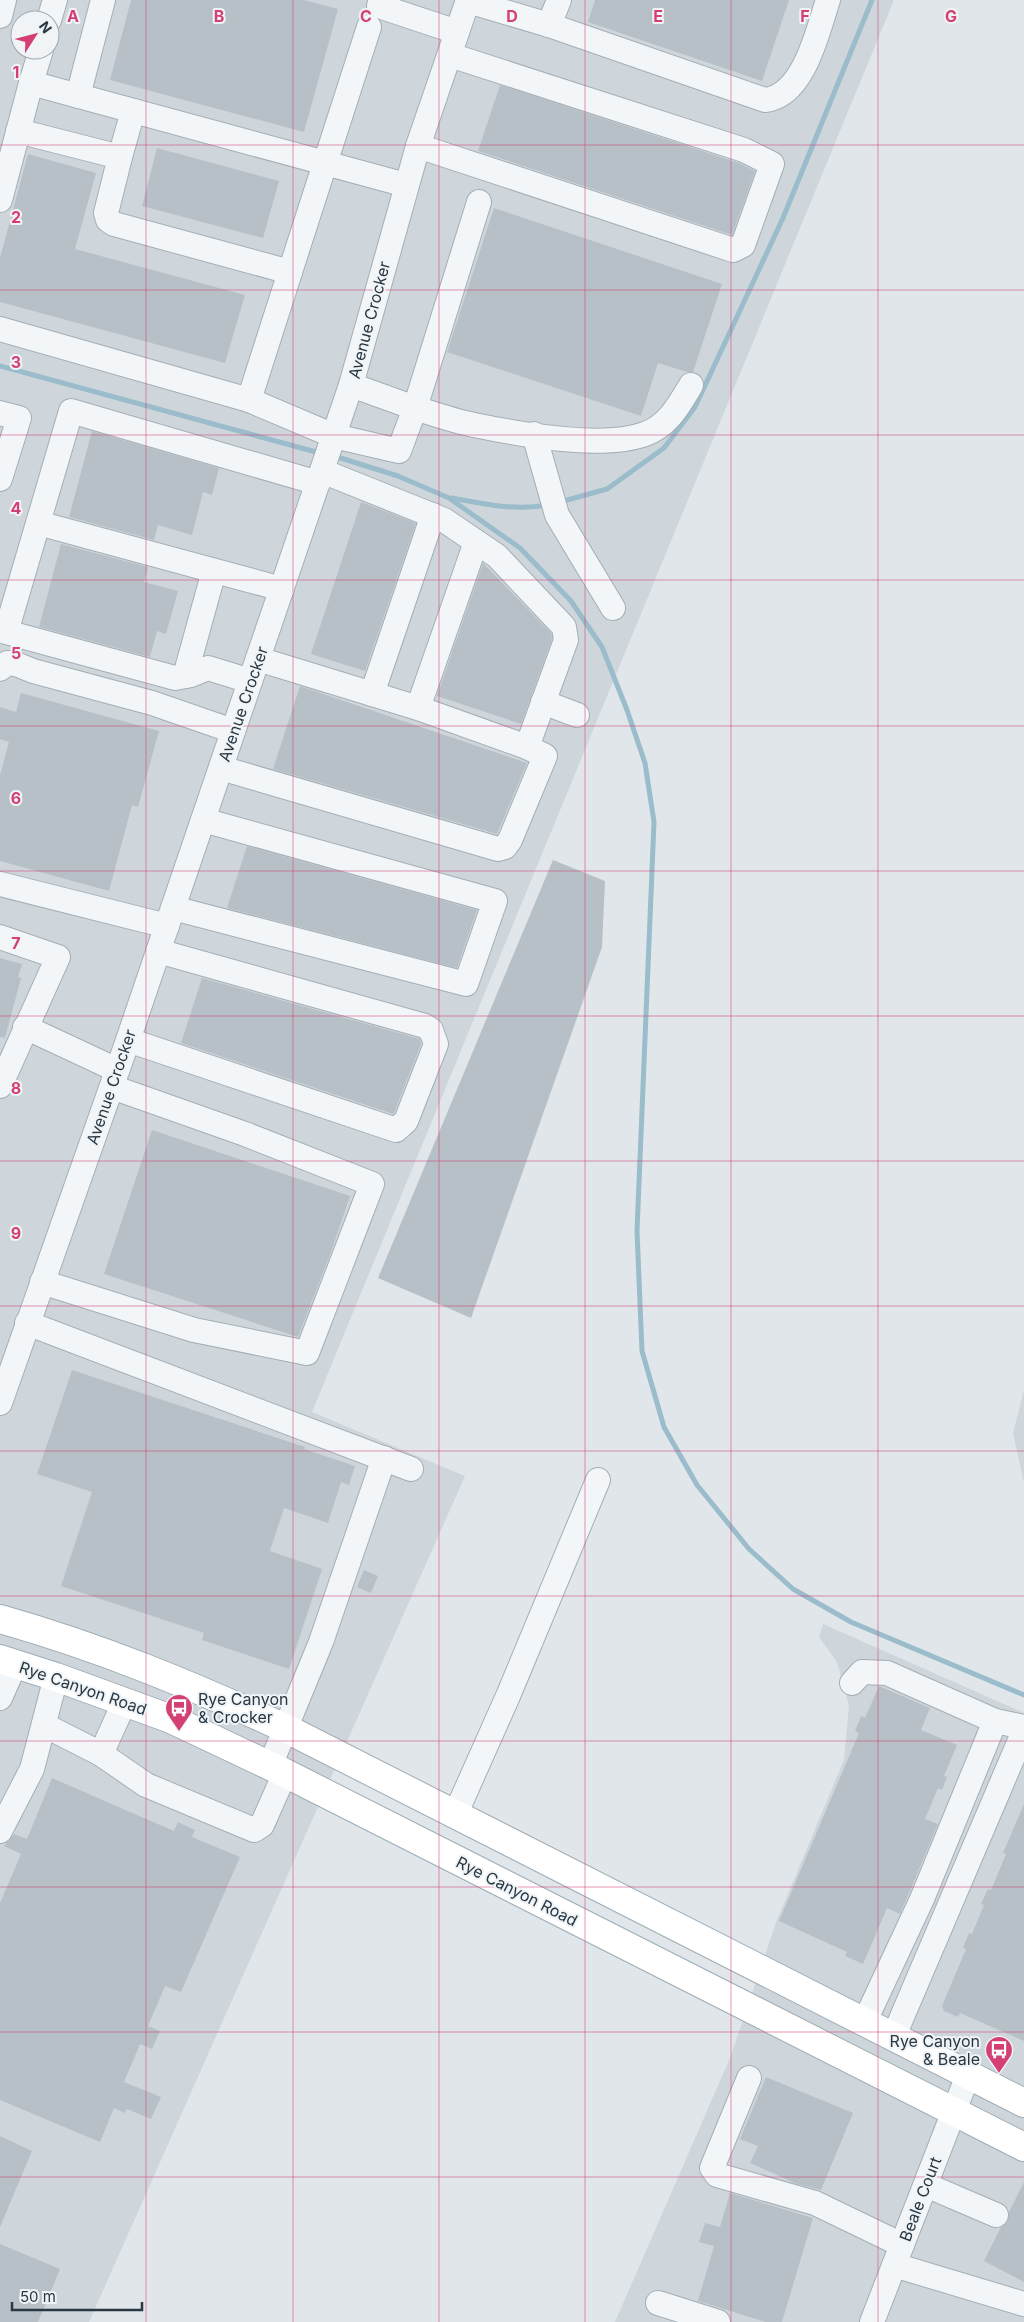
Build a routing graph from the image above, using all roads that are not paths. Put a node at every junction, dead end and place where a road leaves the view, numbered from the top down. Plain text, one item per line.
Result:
1 (4, 0) edge
2 (103, 0) edge
3 (382, 0) edge
4 (559, 0) edge
5 (828, 0) edge
6 (468, 1) edge
7 (0, 16) edge
8 (549, 25) junction
9 (369, 27) dead end
10 (457, 32) junction
11 (450, 55) junction
12 (38, 60) edge
13 (31, 83) junction
14 (78, 96) junction
15 (133, 110) junction
16 (18, 131) junction
17 (418, 146) junction
18 (120, 157) junction
19 (326, 162) junction
20 (406, 185) junction
21 (0, 200) edge
22 (479, 202) dead end
23 (290, 272) junction
24 (0, 329) edge
25 (351, 385) junction
26 (690, 385) dead end
27 (249, 400) junction
28 (415, 408) junction
29 (0, 413) edge
30 (534, 434) junction
31 (334, 436) junction
32 (320, 477) junction
33 (0, 479) edge
34 (433, 515) junction
35 (38, 523) junction
36 (476, 542) junction
37 (214, 571) junction
38 (282, 589) junction
39 (613, 608) dead end
40 (258, 659) junction
41 (0, 669) edge
42 (185, 676) junction
43 (250, 681) junction
44 (372, 694) junction
45 (543, 702) junction
46 (418, 708) junction
47 (577, 714) dead end
48 (233, 731) junction
49 (526, 747) junction
50 (221, 768) junction
51 (203, 820) junction
52 (0, 884) edge
53 (170, 917) junction
54 (0, 937) edge
55 (158, 951) junction
56 (25, 1027) junction
57 (128, 1040) junction
58 (114, 1078) junction
59 (0, 1086) edge
60 (42, 1282) junction
61 (27, 1323) junction
62 (7, 1355) edge
63 (0, 1403) edge
64 (384, 1458) junction
65 (411, 1469) dead end
66 (598, 1480) dead end
67 (0, 1619) edge
68 (7, 1662) edge
69 (56, 1677) junction
70 (852, 1683) dead end
71 (0, 1698) edge
72 (125, 1701) junction
73 (995, 1721) junction
74 (44, 1725) junction
75 (1024, 1727) edge
76 (287, 1729) junction
77 (1024, 1731) edge
78 (101, 1754) junction
79 (278, 1770) junction
80 (456, 1815) junction
81 (0, 1831) edge
82 (864, 2023) junction
83 (893, 2038) junction
84 (968, 2075) junction
85 (749, 2078) dead end
86 (1024, 2103) edge
87 (955, 2111) junction
88 (1024, 2147) edge
89 (926, 2185) junction
90 (996, 2216) dead end
91 (898, 2255) junction
92 (658, 2303) dead end
93 (1024, 2304) edge
94 (718, 2322) edge
95 (872, 2322) edge

1 - 7 street
2 - 14 street
3 - 10 street
4 - 8 street
5 - 8 street
6 - 8 street
6 - 10 street, Avenue Crocker
9 - 19 street
10 - 11 street, Avenue Crocker
11 - 17 street, Avenue Crocker
11 - 17 street
12 - 13 street
13 - 14 street
13 - 16 street
14 - 15 street
15 - 18 street
15 - 19 street
16 - 18 street
16 - 21 street
17 - 20 street, Avenue Crocker
18 - 23 street
19 - 20 street
19 - 23 street
20 - 25 street, Avenue Crocker
22 - 28 street
23 - 27 street
24 - 27 street
25 - 28 street
25 - 31 street, Avenue Crocker
26 - 30 street
27 - 31 street
28 - 30 street
28 - 31 street
29 - 33 street
30 - 39 street
31 - 32 street, Avenue Crocker
32 - 34 street
32 - 35 street
32 - 38 street, Avenue Crocker
34 - 36 street
34 - 44 street
35 - 37 street
35 - 42 street
36 - 45 street
36 - 46 street
37 - 38 street
37 - 42 street
38 - 40 street, Avenue Crocker
40 - 43 street, Avenue Crocker
40 - 44 street
41 - 48 street
42 - 43 street
43 - 48 street, Avenue Crocker
44 - 46 street
45 - 47 street
45 - 49 street
46 - 49 street
48 - 50 street, Avenue Crocker
49 - 50 street
50 - 51 street, Avenue Crocker
51 - 53 street, Avenue Crocker
51 - 53 street
52 - 53 street
53 - 55 street, Avenue Crocker
54 - 56 street
55 - 57 street, Avenue Crocker
55 - 57 street
56 - 58 street
56 - 59 street
57 - 58 street, Avenue Crocker
58 - 60 street, Avenue Crocker
58 - 60 street
60 - 61 street, Avenue Crocker
61 - 62 street, Avenue Crocker
61 - 64 street
62 - 63 street, Avenue Crocker
64 - 65 street
64 - 76 street
66 - 80 street
67 - 76 main road
68 - 69 main road, Rye Canyon Road
68 - 71 street
69 - 72 main road, Rye Canyon Road
69 - 74 street
70 - 73 street
72 - 78 street
72 - 79 main road, Rye Canyon Road
73 - 75 street
73 - 82 street
74 - 78 street
74 - 81 street
76 - 79 street
76 - 80 main road
77 - 83 street
78 - 79 street
79 - 87 main road, Rye Canyon Road
80 - 82 main road
82 - 83 main road
83 - 84 main road
84 - 86 main road
84 - 87 street, Beale Court
85 - 91 street
87 - 88 main road, Rye Canyon Road
87 - 89 street, Beale Court
89 - 90 street
89 - 91 street, Beale Court
91 - 93 street
91 - 95 street, Beale Court
92 - 94 street

